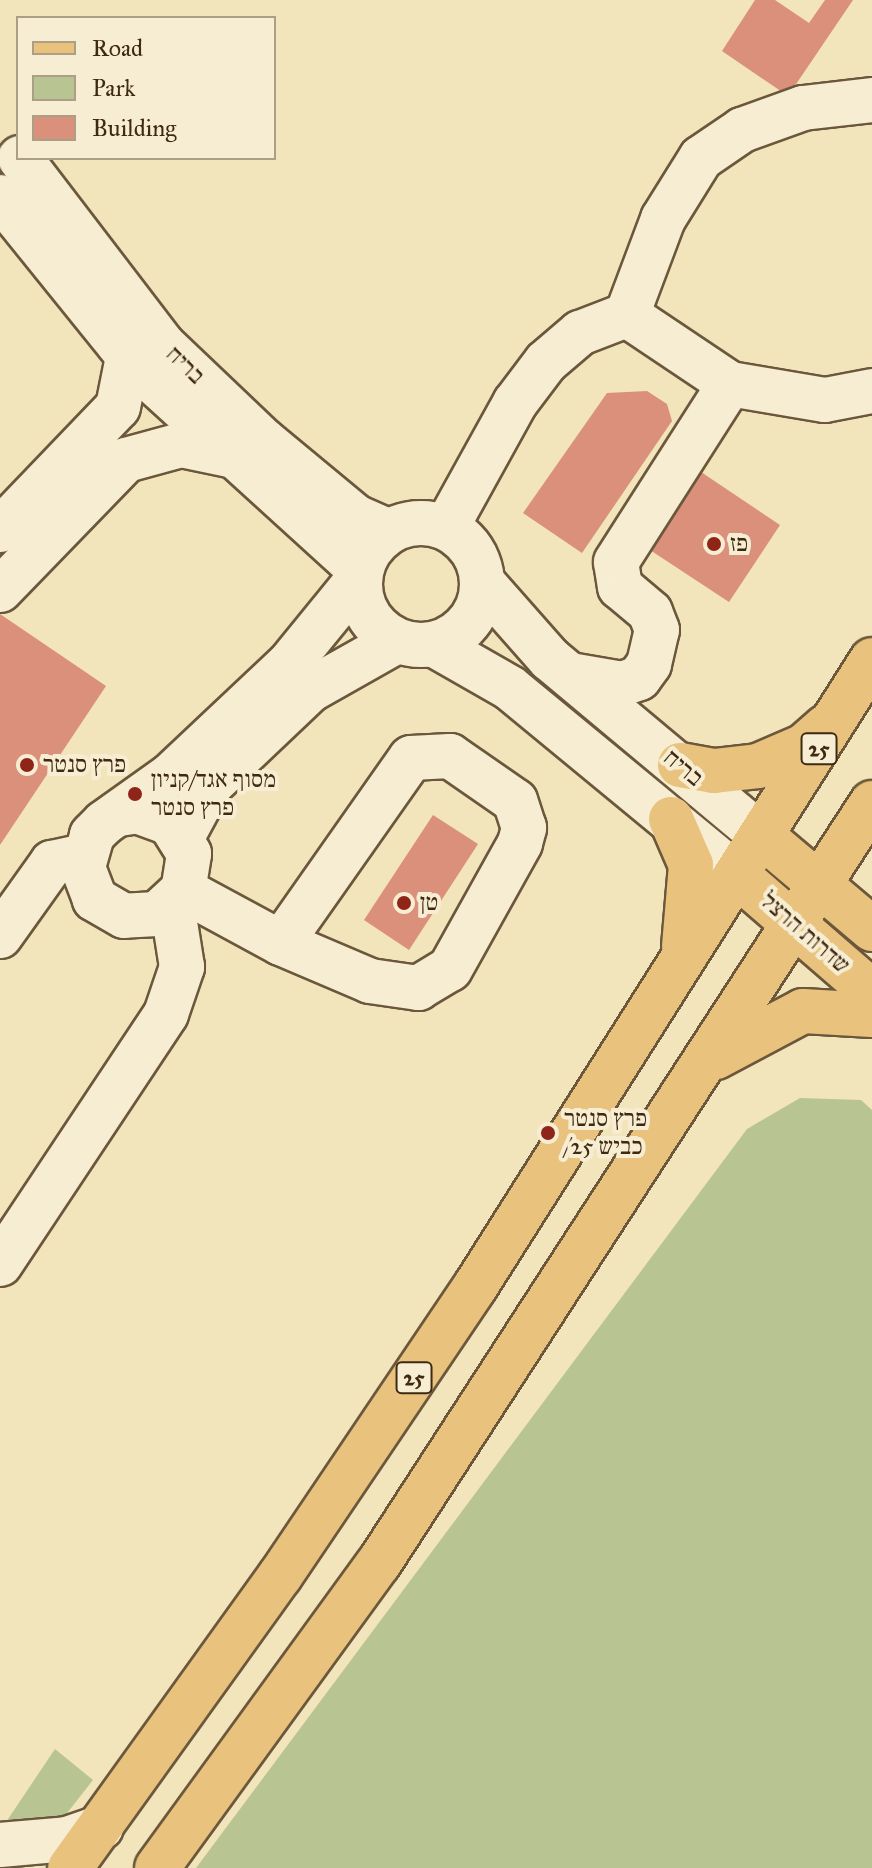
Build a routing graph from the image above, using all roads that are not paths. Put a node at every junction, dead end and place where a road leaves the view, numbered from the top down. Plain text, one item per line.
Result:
1 (872, 100) edge
2 (0, 131) edge
3 (16, 153) edge
4 (21, 160) edge
5 (0, 197) edge
6 (627, 315) junction
7 (128, 357) junction
8 (730, 384) junction
9 (872, 391) edge
10 (229, 455) junction
11 (446, 528) junction
12 (0, 530) edge
13 (389, 532) junction
14 (361, 574) junction
15 (482, 582) junction
16 (0, 590) edge
17 (416, 643) junction
18 (872, 660) edge
19 (570, 675) junction
20 (840, 715) junction
21 (680, 765) junction
22 (872, 803) edge
23 (119, 814) junction
24 (671, 819) junction
25 (762, 836) junction
26 (182, 837) junction
27 (84, 856) junction
28 (737, 875) junction
29 (820, 884) junction
30 (178, 897) junction
31 (794, 925) junction
32 (872, 929) edge
33 (0, 936) edge
34 (281, 943) junction
35 (681, 965) junction
36 (872, 992) edge
37 (872, 1015) edge
38 (704, 1065) junction
39 (0, 1264) edge
40 (101, 1827) junction
41 (0, 1845) edge
42 (70, 1868) edge
43 (157, 1868) edge

1 - 6 street
2 - 3 street, בריח
4 - 13 street, בריח
5 - 7 street, בריח
6 - 8 street
6 - 11 street
7 - 10 street, בריח
7 - 12 street
8 - 9 street
8 - 19 street
10 - 14 street, בריח
10 - 16 street
11 - 13 street
11 - 15 street
13 - 14 street
14 - 17 street
14 - 23 street
15 - 17 street
15 - 19 street, בריח
17 - 24 street, בריח
17 - 26 street
18 - 20 main road, 25
19 - 21 street, בריח
20 - 21 main road
20 - 25 main road, 25
21 - 25 street, בריח
22 - 29 main road
23 - 26 street
23 - 27 street
24 - 28 street, בריח
24 - 35 main road
25 - 28 main road, 25
25 - 29 main road, בריח
26 - 30 street
27 - 30 street
27 - 33 street
28 - 31 main road, שדרות הרצל
28 - 35 main road, 25
29 - 31 main road
29 - 32 main road, שדרות הרצל
30 - 34 street
30 - 39 street
31 - 36 main road, שדרות הרצל
31 - 38 main road
34 - 34 street
35 - 40 main road, 25
37 - 38 main road
38 - 43 main road
40 - 41 street
40 - 42 main road, 25

